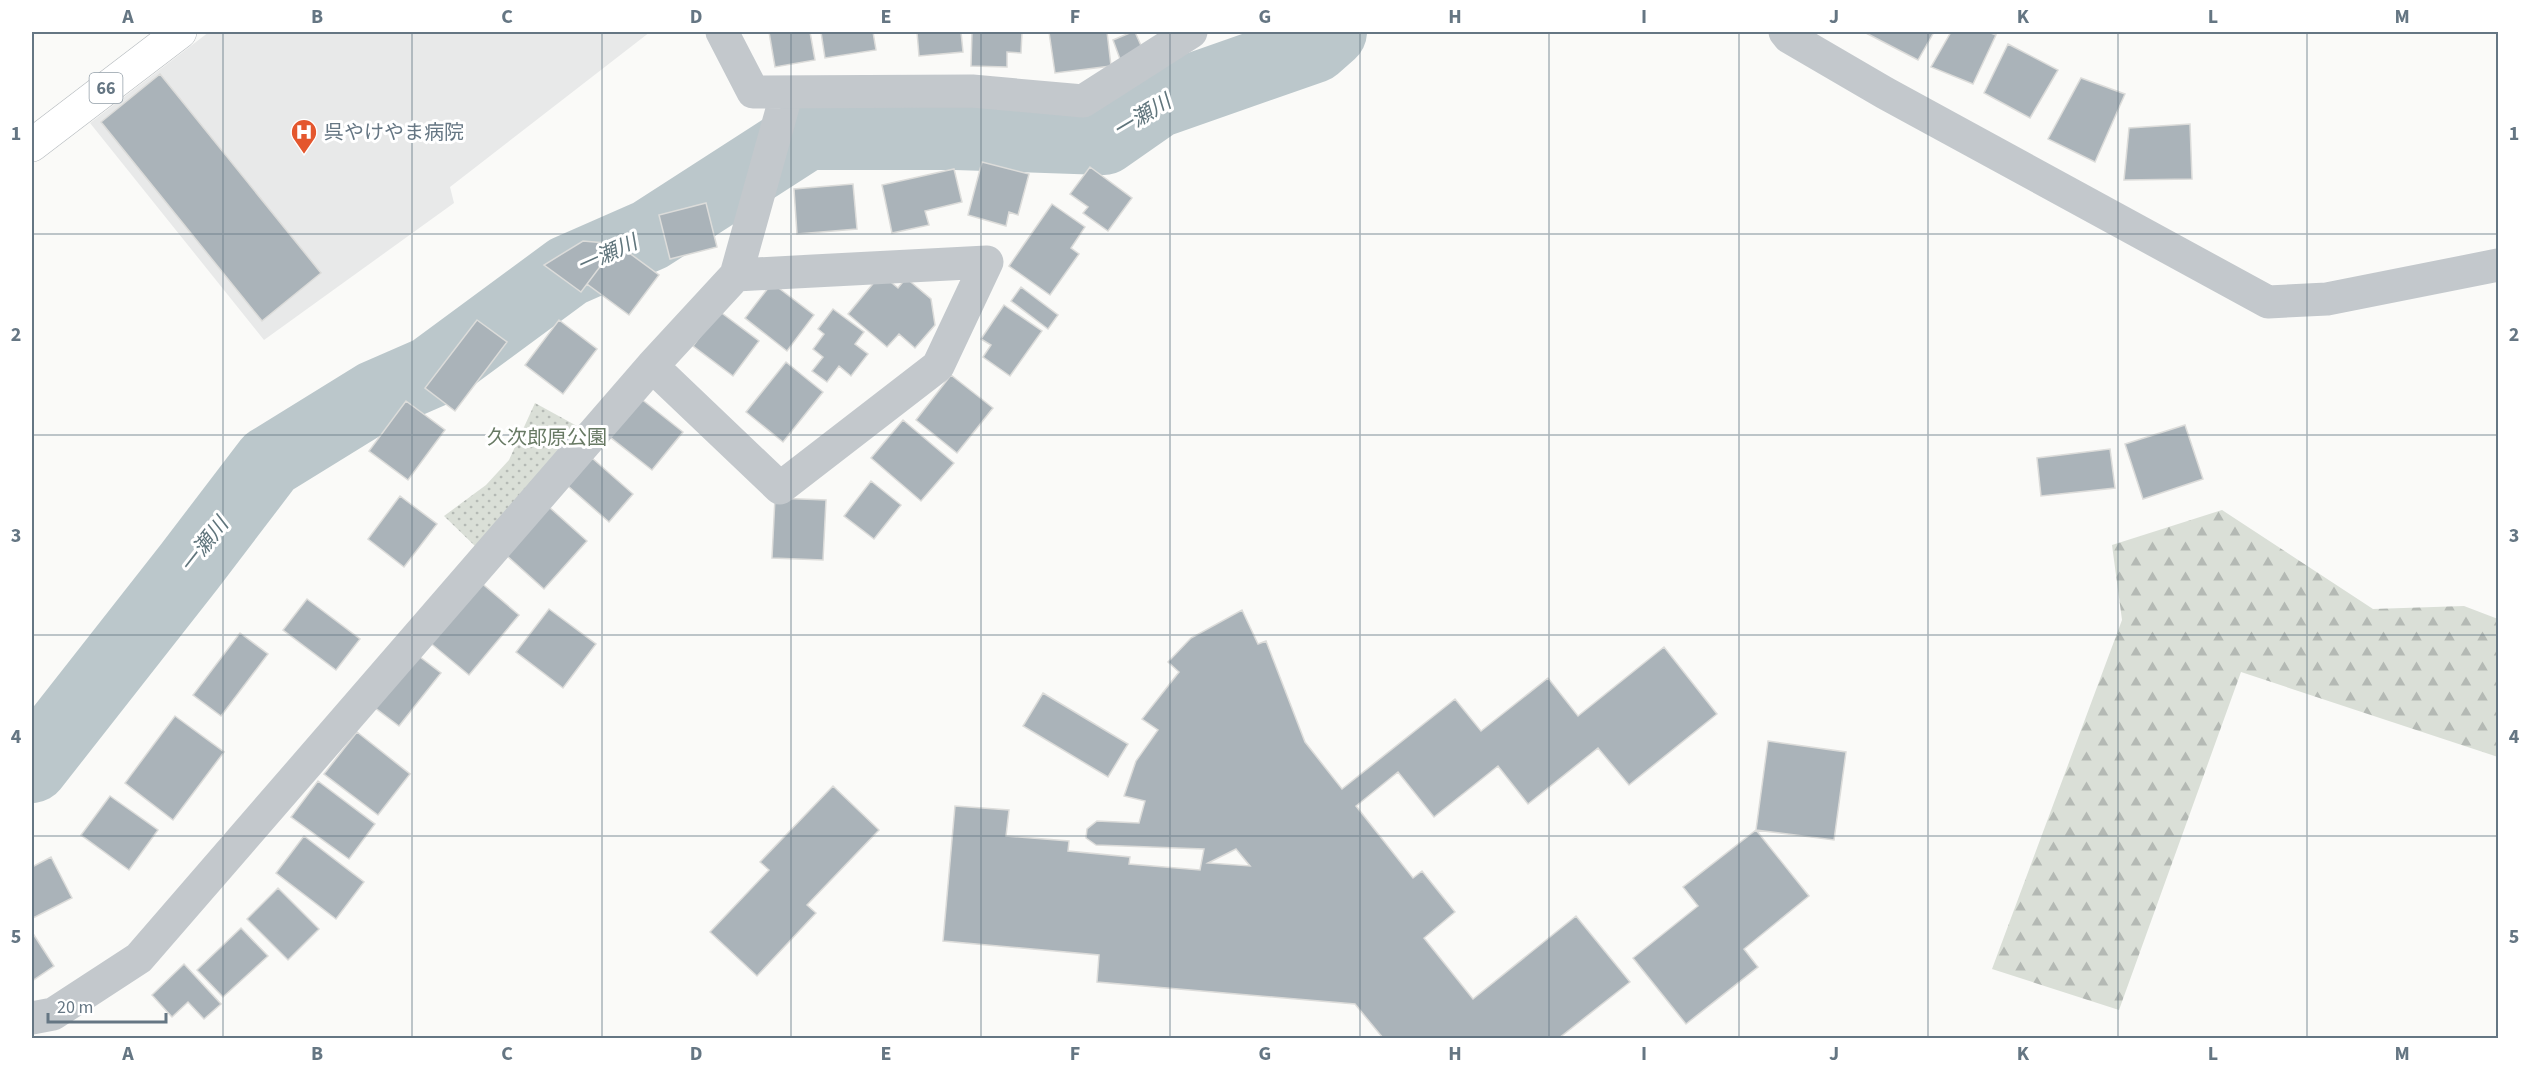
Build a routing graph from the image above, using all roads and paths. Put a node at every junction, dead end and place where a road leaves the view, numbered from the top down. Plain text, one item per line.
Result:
1 (180, 32) edge
2 (722, 32) edge
3 (1191, 32) edge
4 (1789, 33) edge
5 (787, 92) junction
6 (32, 146) edge
7 (2499, 265) edge
8 (736, 275) junction
9 (652, 366) junction
10 (32, 1018) edge

1 - 6 main road, 66
2 - 5 street
3 - 5 street
4 - 7 street
5 - 8 street
8 - 9 street
8 - 9 street
9 - 10 street

